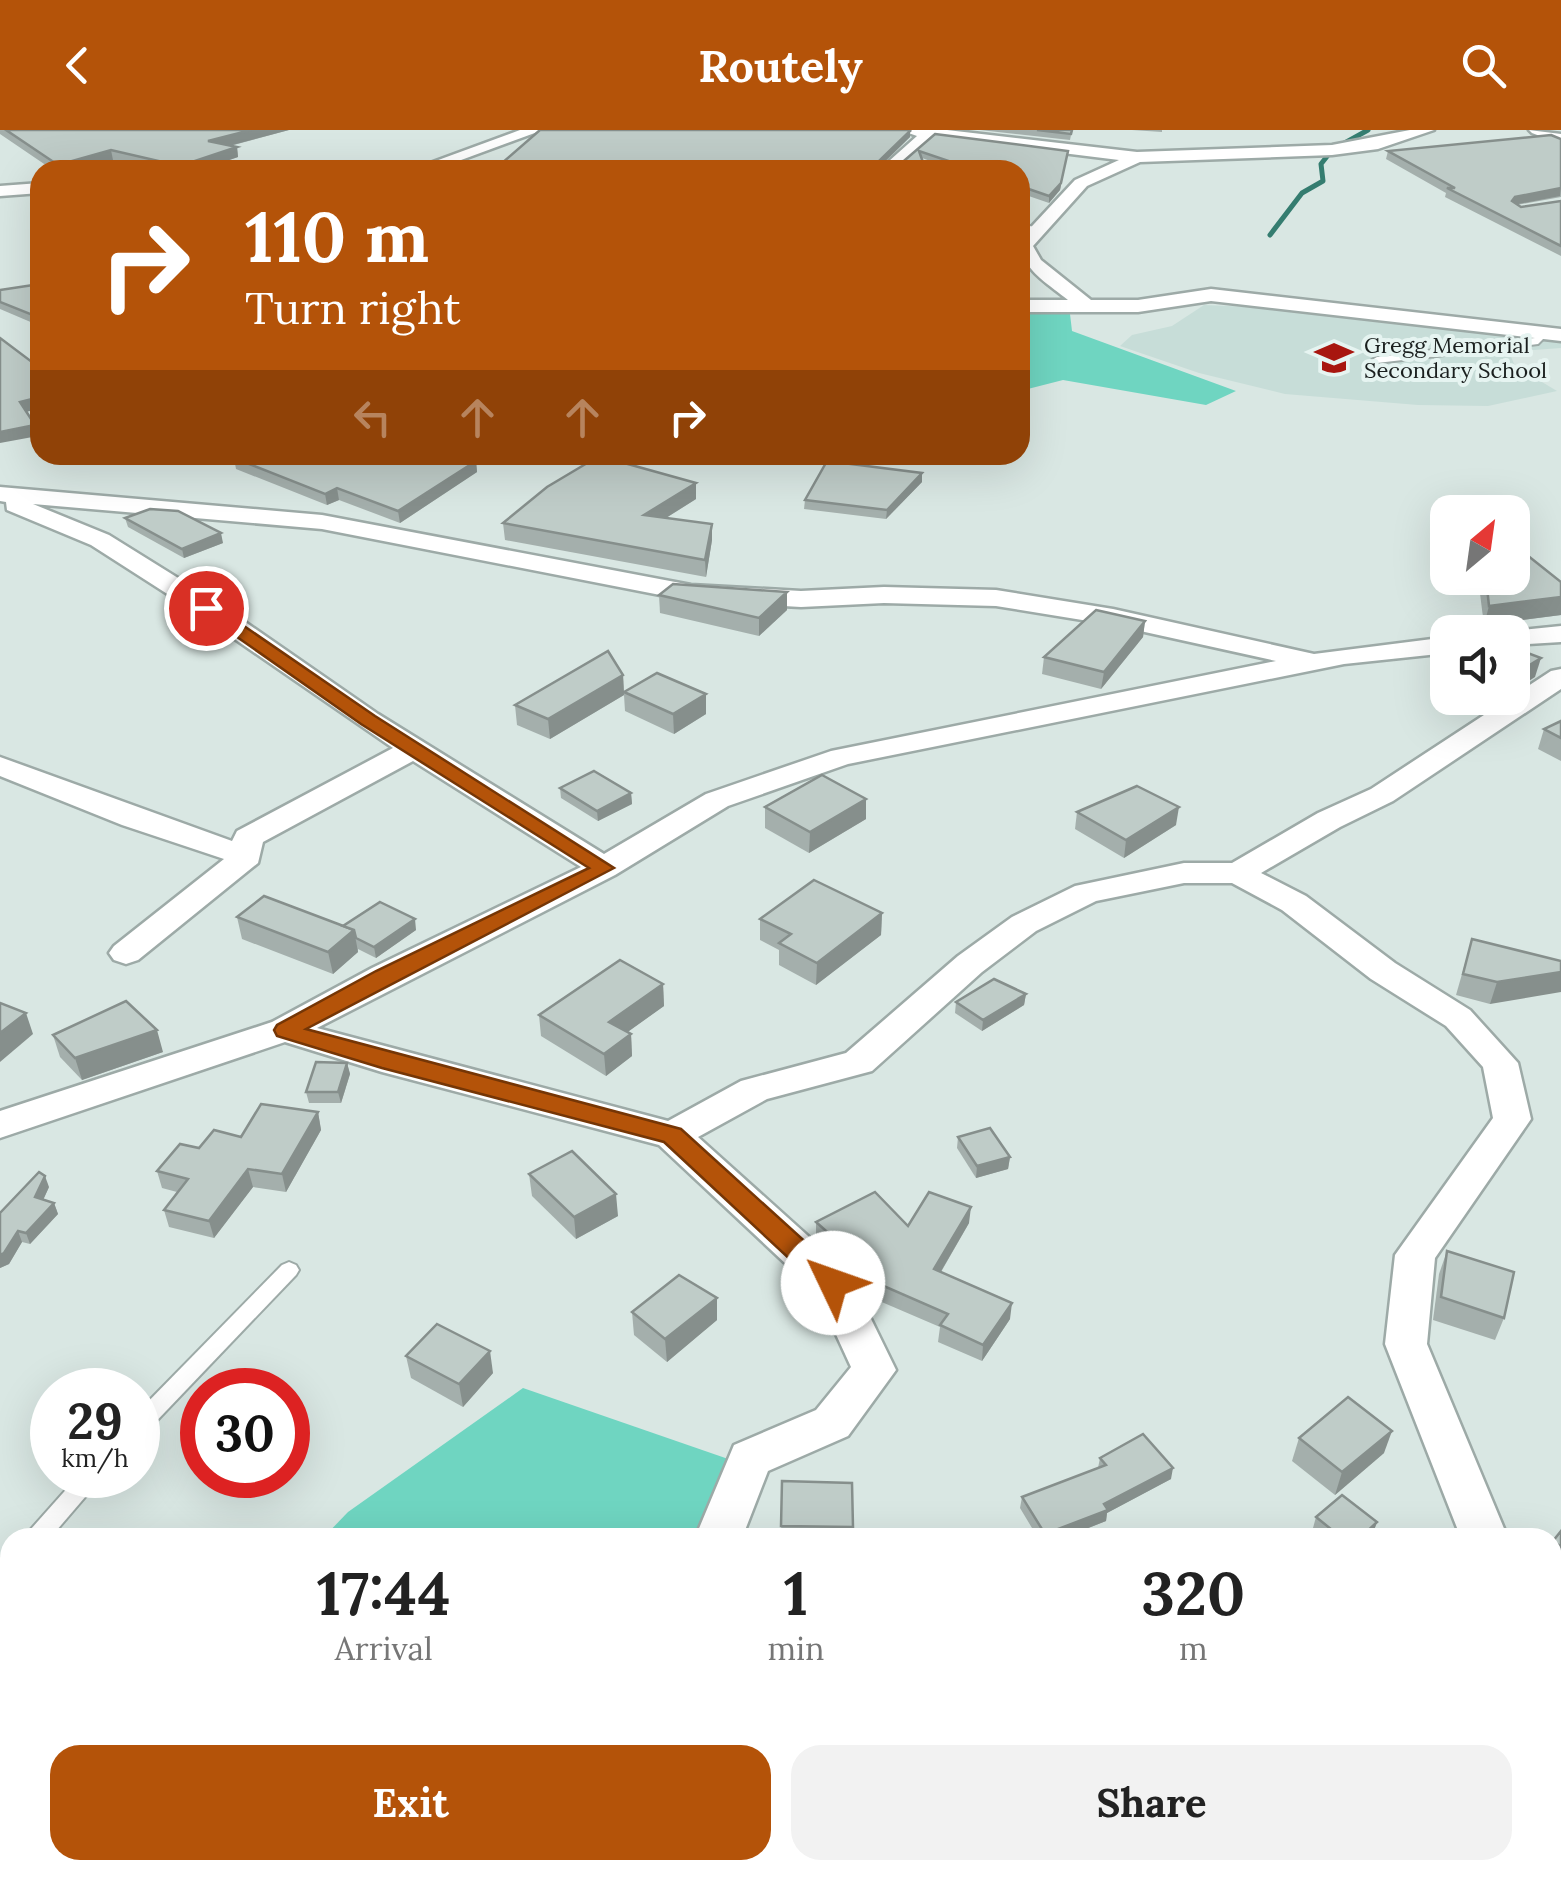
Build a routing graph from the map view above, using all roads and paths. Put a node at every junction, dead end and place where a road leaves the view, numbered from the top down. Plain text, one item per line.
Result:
1 (535, 130) edge
2 (908, 130) edge
3 (1080, 130) edge
4 (1426, 130) edge
5 (1537, 130) edge
6 (931, 131) edge
7 (1561, 139) edge
8 (1067, 147) junction
9 (1137, 158) junction
10 (447, 160) edge
11 (898, 160) edge
12 (30, 189) edge
13 (0, 191) edge
14 (1030, 227) edge
15 (1030, 256) edge
16 (1030, 306) edge
17 (1084, 306) junction
18 (1553, 334) edge
19 (1377, 360) dead end
20 (0, 496) edge
21 (1530, 638) edge
22 (1557, 639) edge
23 (1430, 647) edge
24 (1317, 662) junction
25 (1561, 677) edge
26 (414, 749) junction
27 (0, 766) edge
28 (247, 856) junction
29 (604, 868) junction
30 (1238, 873) junction
31 (126, 953) dead end
32 (285, 1030) junction
33 (0, 1125) edge
34 (672, 1136) junction
35 (289, 1270) dead end
36 (160, 1403) edge
37 (71, 1498) edge
38 (44, 1528) edge
39 (722, 1528) edge
40 (1481, 1528) edge

1 - 10 street
2 - 6 street
3 - 8 street
4 - 9 street
5 - 7 street
6 - 8 street
6 - 11 street
8 - 9 street
9 - 14 street
12 - 13 street
15 - 17 street
16 - 17 street
17 - 18 street
18 - 19 lane
20 - 24 street
20 - 26 street
21 - 22 street
23 - 24 street
24 - 29 street
25 - 30 street
26 - 28 street
26 - 29 street
27 - 28 street
28 - 31 street
29 - 32 street
30 - 34 street
30 - 40 street
32 - 33 street
32 - 34 street
34 - 39 street
35 - 36 lane
37 - 38 lane

